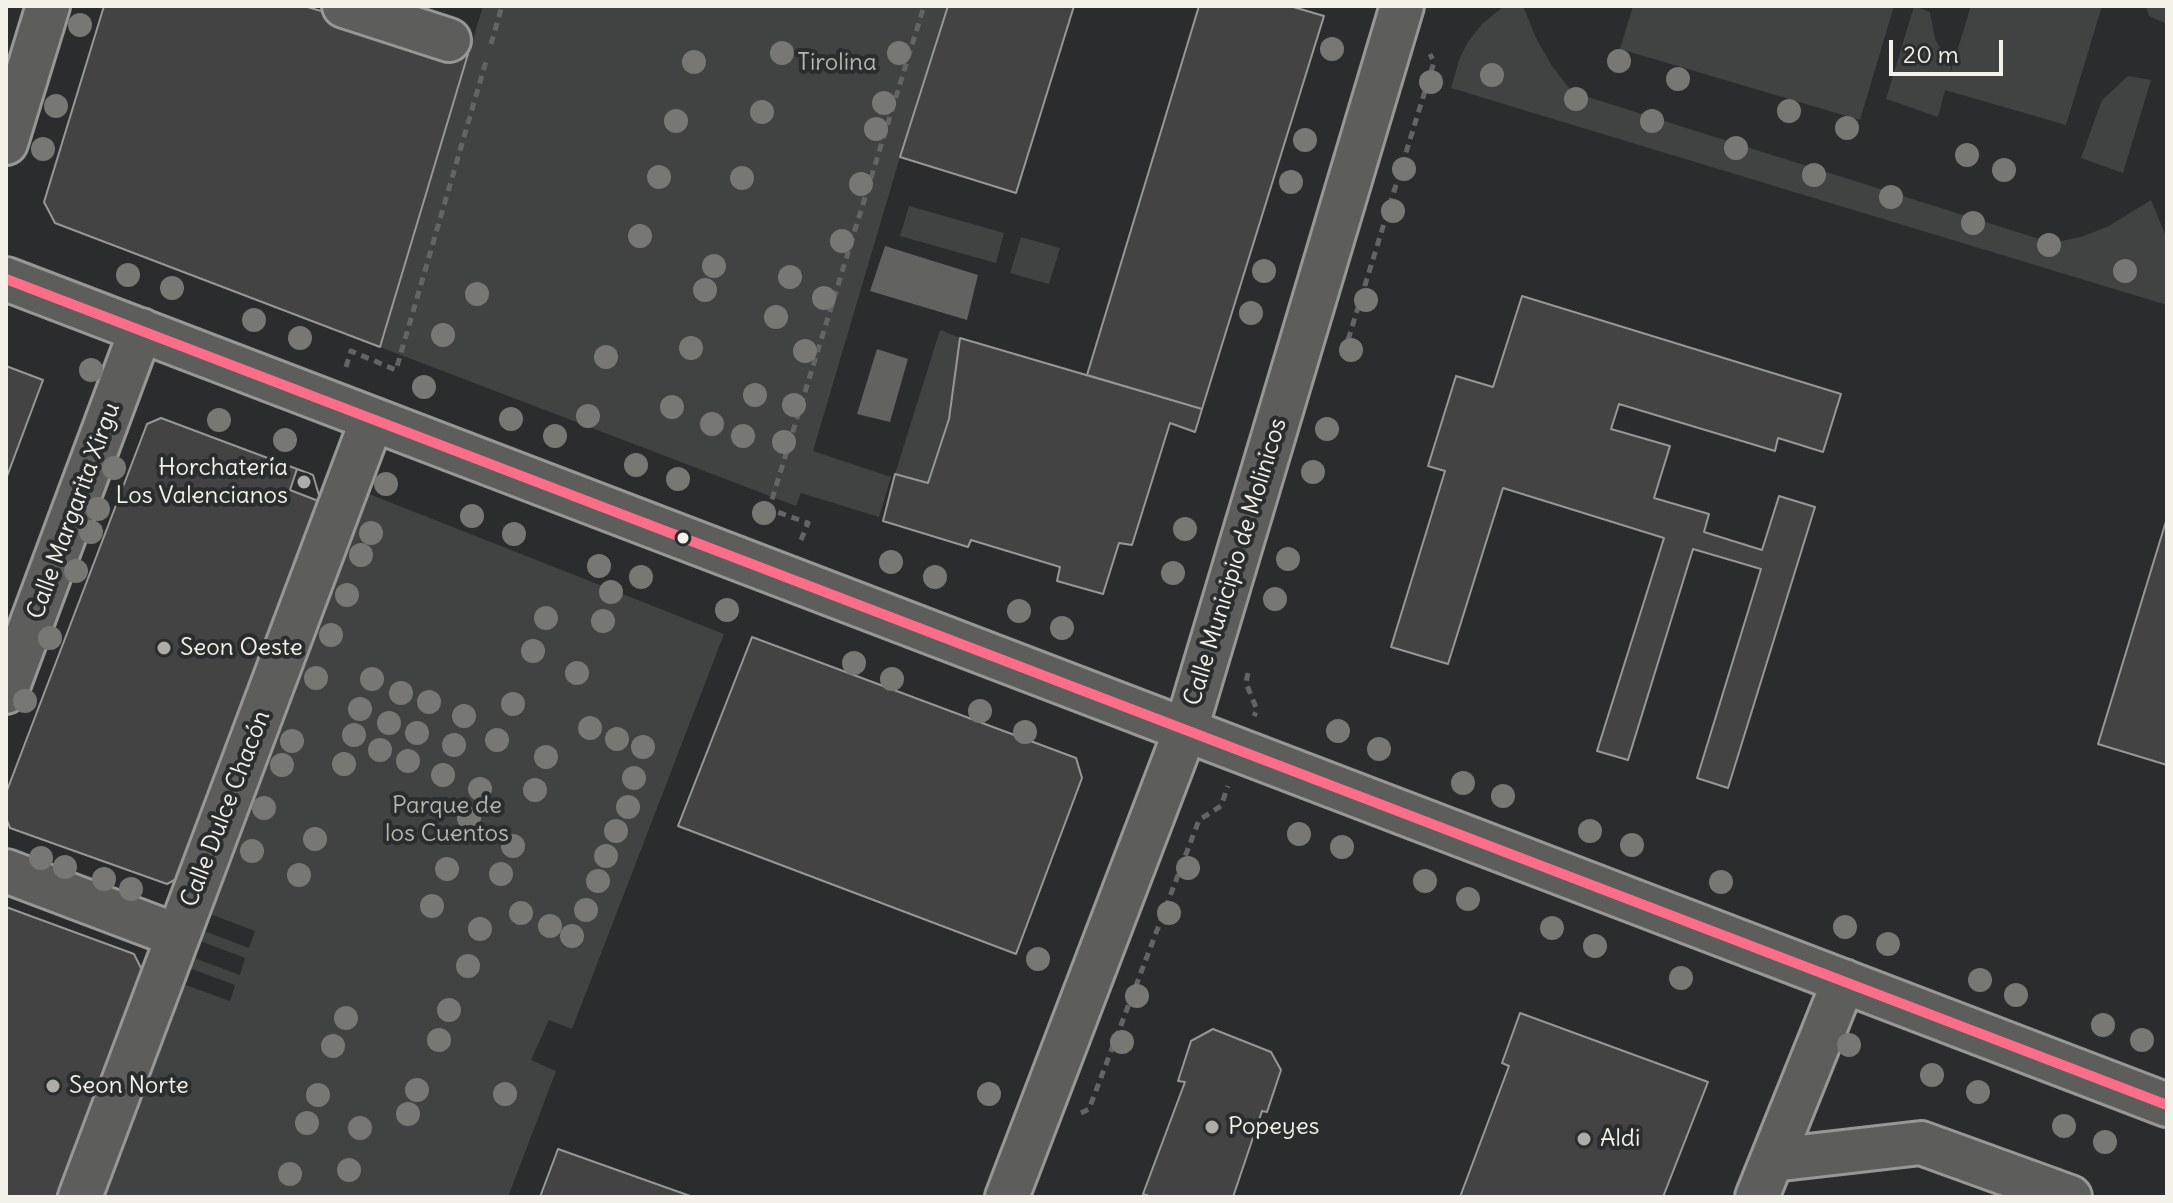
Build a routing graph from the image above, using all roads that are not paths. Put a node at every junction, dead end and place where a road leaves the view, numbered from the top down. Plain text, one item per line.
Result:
1 (344, 6) edge
2 (1401, 6) edge
3 (31, 23) edge
4 (449, 40) dead end
5 (6, 143) edge
6 (6, 279) edge
7 (141, 330) junction
8 (354, 413) junction
9 (6, 692) edge
10 (1186, 729) junction
11 (6, 871) edge
12 (178, 936) junction
13 (1844, 981) junction
14 (2167, 1105) edge
15 (1765, 1178) edge
16 (80, 1197) edge
17 (1007, 1197) edge
18 (2070, 1197) edge

1 - 4 street
2 - 10 street, Calle Municipio de Molinicos
3 - 5 street
6 - 7 street
7 - 8 street
7 - 9 street, Calle Margarita Xirgu
8 - 10 street
8 - 12 street, Calle Dulce Chacón
10 - 13 street
10 - 17 street, Calle Municipio de Molinicos
11 - 12 street
12 - 16 street, Calle Dulce Chacón
13 - 14 street
13 - 15 street
15 - 18 street

